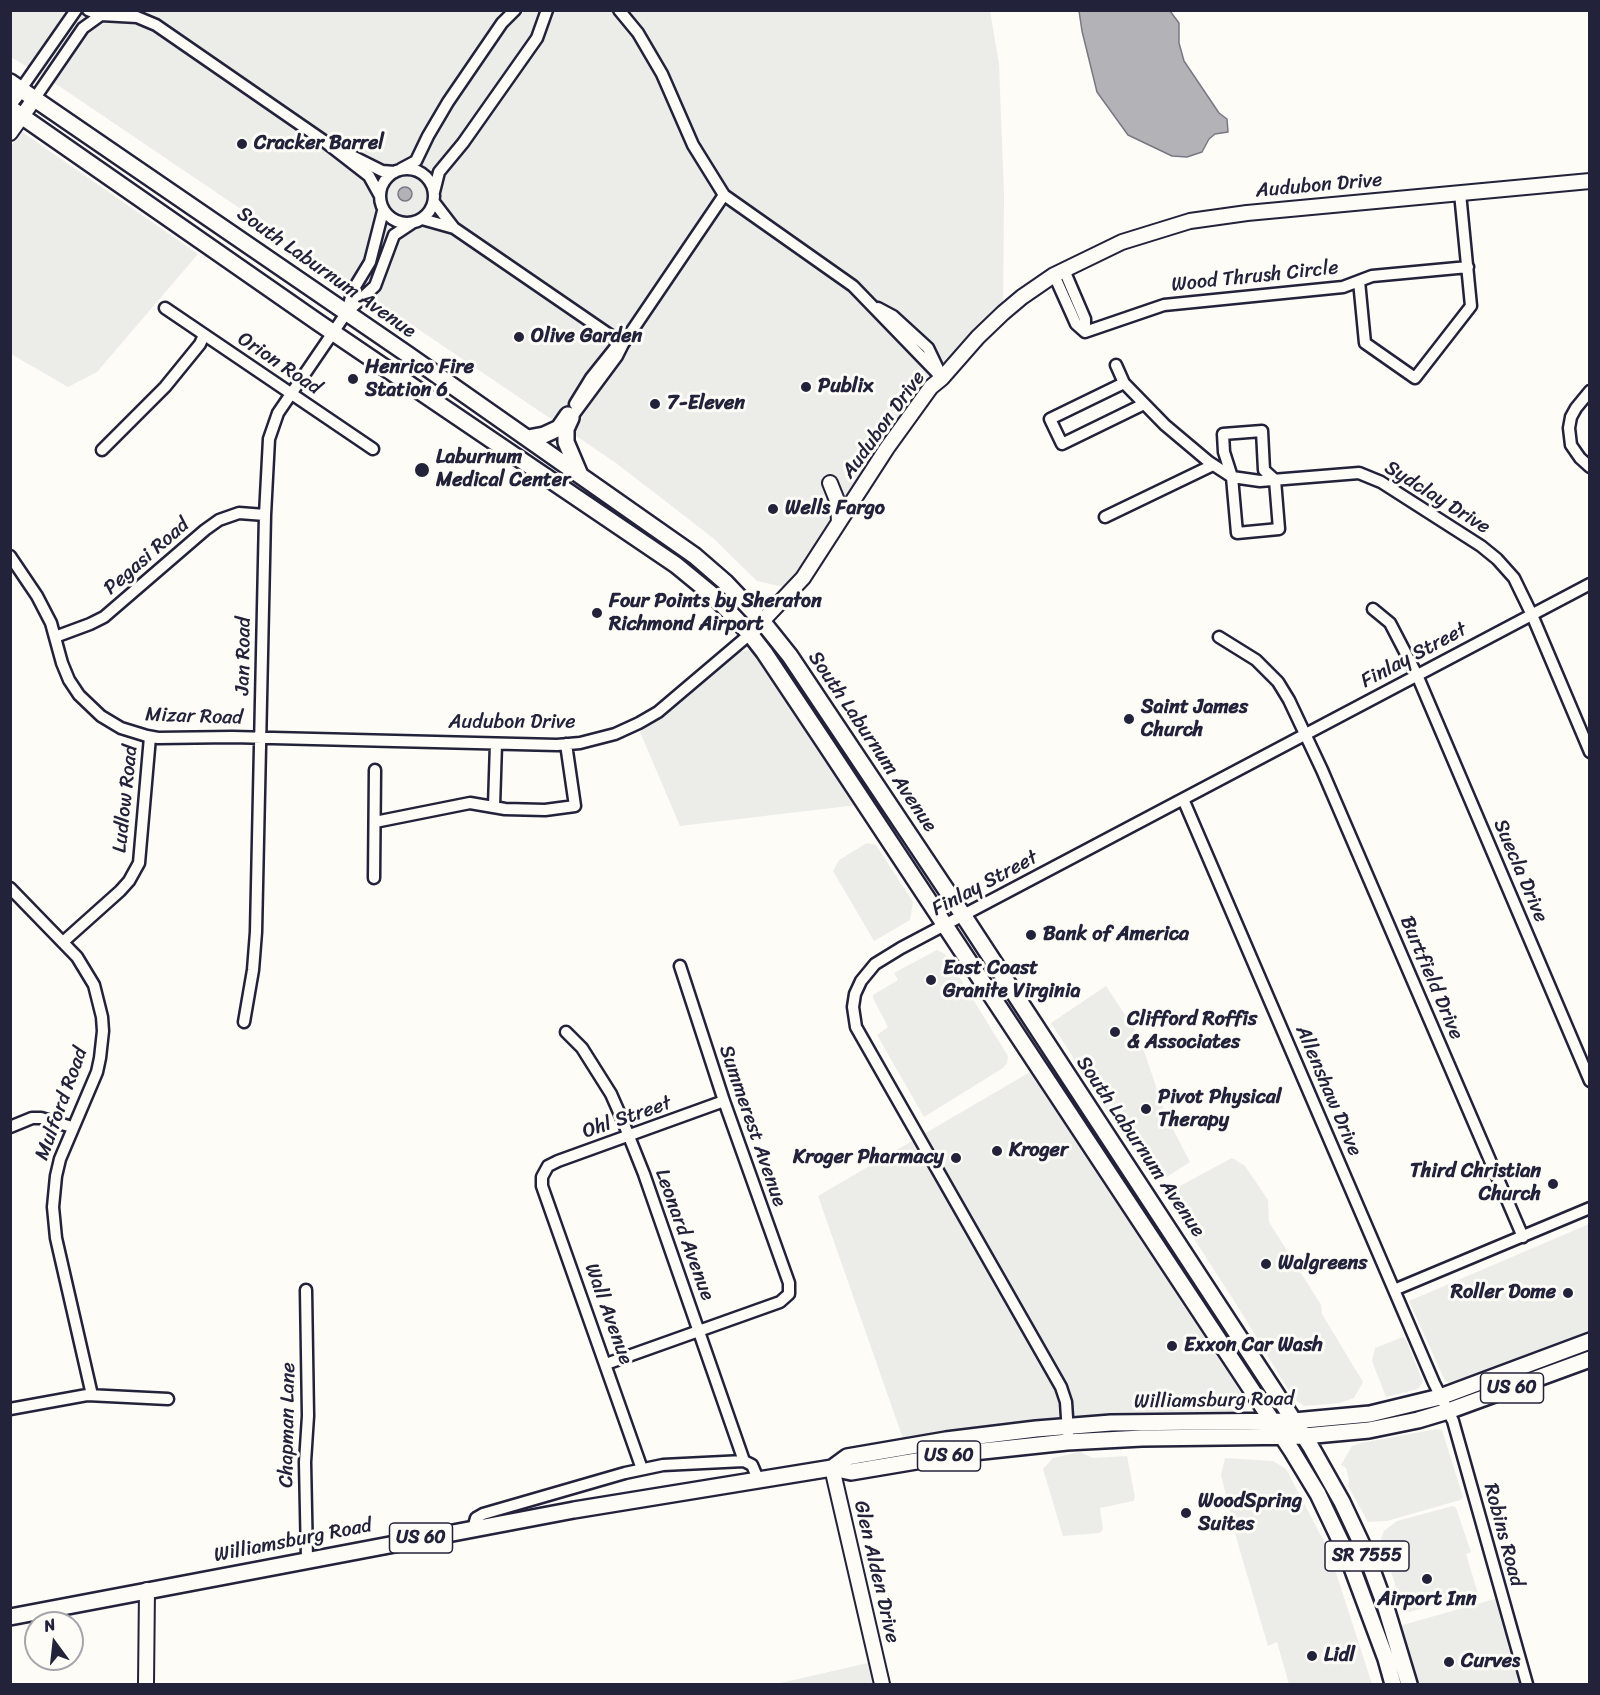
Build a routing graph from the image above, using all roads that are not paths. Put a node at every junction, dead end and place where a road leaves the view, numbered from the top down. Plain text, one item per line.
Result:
1 (76, 10) edge
2 (88, 10) edge
3 (143, 10) edge
4 (515, 10) edge
5 (547, 10) edge
6 (619, 10) edge
7 (109, 13) edge
8 (156, 25) junction
9 (16, 85) edge
10 (35, 98) junction
11 (10, 103) edge
12 (16, 112) edge
13 (10, 133) edge
14 (324, 141) junction
15 (398, 171) junction
16 (1590, 181) edge
17 (1460, 193) junction
18 (379, 194) junction
19 (724, 195) junction
20 (434, 197) junction
21 (383, 211) junction
22 (417, 221) junction
23 (454, 228) junction
24 (1468, 267) junction
25 (1059, 272) junction
26 (1359, 281) junction
27 (165, 308) dead end
28 (347, 312) junction
29 (334, 332) junction
30 (204, 335) junction
31 (623, 344) junction
32 (1116, 364) dead end
33 (942, 378) junction
34 (1124, 383) junction
35 (1590, 391) edge
36 (292, 394) junction
37 (1144, 404) junction
38 (569, 417) junction
39 (528, 438) junction
40 (373, 449) dead end
41 (102, 450) dead end
42 (1213, 465) junction
43 (1590, 466) edge
44 (580, 475) junction
45 (1232, 477) junction
46 (1275, 480) junction
47 (863, 485) junction
48 (265, 515) junction
49 (1105, 517) dead end
50 (839, 522) junction
51 (10, 556) edge
52 (1590, 584) edge
53 (1373, 609) dead end
54 (1532, 615) junction
55 (762, 621) junction
56 (750, 634) junction
57 (55, 637) junction
58 (1219, 637) dead end
59 (1417, 675) junction
60 (1305, 734) junction
61 (150, 737) junction
62 (261, 738) junction
63 (496, 744) junction
64 (566, 744) junction
65 (1590, 752) edge
66 (375, 770) dead end
67 (1184, 799) junction
68 (494, 806) junction
69 (375, 822) junction
70 (374, 878) dead end
71 (10, 888) edge
72 (963, 915) junction
73 (946, 924) junction
74 (63, 942) junction
75 (680, 966) dead end
76 (244, 1022) dead end
77 (566, 1032) dead end
78 (1590, 1081) edge
79 (724, 1101) junction
80 (10, 1127) edge
81 (72, 1127) junction
82 (628, 1136) junction
83 (543, 1172) joint
84 (1590, 1208) edge
85 (1523, 1237) junction
86 (306, 1290) dead end
87 (1394, 1290) junction
88 (700, 1331) junction
89 (1590, 1341) edge
90 (1590, 1359) edge
91 (606, 1364) junction
92 (92, 1395) junction
93 (1440, 1397) junction
94 (168, 1399) dead end
95 (10, 1409) edge
96 (1448, 1411) junction
97 (1294, 1421) junction
98 (1273, 1422) junction
99 (1068, 1426) junction
100 (1304, 1436) junction
101 (1283, 1437) junction
102 (1067, 1442) junction
103 (744, 1461) junction
104 (832, 1468) junction
105 (642, 1469) junction
106 (758, 1479) junction
107 (473, 1528) junction
108 (307, 1560) junction
109 (147, 1590) junction
110 (10, 1617) edge
111 (146, 1684) edge
112 (882, 1684) edge
113 (1393, 1684) edge
114 (1409, 1684) edge
115 (1527, 1684) edge

1 - 9 street
2 - 7 street
3 - 8 street
4 - 15 street
5 - 20 street
6 - 19 street
7 - 8 street
7 - 10 street
8 - 14 street
9 - 10 main road, South Laburnum Avenue
9 - 11 street
10 - 12 street
10 - 28 main road, South Laburnum Avenue
12 - 13 street
12 - 29 main road, South Laburnum Avenue
14 - 15 street
14 - 18 street
15 - 18 street
15 - 20 street
16 - 17 street, Audubon Drive
17 - 24 street
17 - 25 street, Audubon Drive
18 - 21 street
19 - 31 street
19 - 33 street
20 - 22 street
20 - 23 street
21 - 22 street
21 - 28 street
22 - 23 street
22 - 28 street
23 - 31 street
24 - 26 street, Wood Thrush Circle
24 - 26 street
25 - 26 street, Wood Thrush Circle
25 - 33 street, Audubon Drive
27 - 30 street, Orion Road
28 - 29 street, Jan Road
28 - 39 main road, South Laburnum Avenue
29 - 36 street, Jan Road
29 - 56 main road, South Laburnum Avenue
30 - 36 street, Orion Road
30 - 41 street
31 - 38 street
32 - 34 street, Sydclay Drive
33 - 47 street, Audubon Drive
34 - 37 street, Sydclay Drive
34 - 37 street
35 - 43 street
36 - 40 street, Orion Road
36 - 48 street, Jan Road
37 - 42 street, Sydclay Drive
38 - 39 main road
38 - 44 main road
39 - 44 main road, South Laburnum Avenue
42 - 45 street, Sydclay Drive
42 - 49 street
44 - 55 main road, South Laburnum Avenue
45 - 46 street, Sydclay Drive
45 - 46 street
45 - 46 street
46 - 54 street, Sydclay Drive
47 - 50 street, Audubon Drive
47 - 50 street
48 - 57 street, Pegasi Road
48 - 62 street, Jan Road
50 - 55 street, Audubon Drive
51 - 57 street, Mizar Road
52 - 54 street, Finlay Street
53 - 59 street, Suecla Drive
54 - 59 street, Finlay Street
54 - 65 street, Sydclay Drive
55 - 56 street, Audubon Drive
55 - 72 main road, South Laburnum Avenue
56 - 64 street, Audubon Drive
56 - 73 main road, South Laburnum Avenue
57 - 61 street, Mizar Road
58 - 60 street, Burtfield Drive
59 - 60 street, Finlay Street
59 - 78 street, Suecla Drive
60 - 67 street, Finlay Street
60 - 85 street, Burtfield Drive
61 - 62 street, Mizar Road
61 - 74 street, Ludlow Road
62 - 63 street, Audubon Drive
62 - 76 street, Jan Road
63 - 64 street, Audubon Drive
63 - 68 street
64 - 68 street
66 - 69 street
67 - 72 street, Finlay Street
67 - 87 street, Allenshaw Drive
68 - 69 street
69 - 70 street
71 - 74 street, Mulford Road
72 - 73 street, Finlay Street
72 - 97 main road, South Laburnum Avenue
73 - 98 main road, South Laburnum Avenue
73 - 99 street, Finlay Street
74 - 81 street, Mulford Road
75 - 79 street, Summerest Avenue
77 - 82 street, Leonard Avenue
79 - 82 street, Ohl Street
79 - 88 street, Summerest Avenue
80 - 81 street
81 - 92 street, Mulford Road
82 - 83 street, Ohl Street
82 - 88 street, Leonard Avenue
83 - 91 street, Wall Avenue
84 - 85 street
85 - 87 street
86 - 108 street, Chapman Lane
87 - 93 street, Allenshaw Drive
88 - 91 street
88 - 103 street, Leonard Avenue
89 - 93 main road, Williamsburg Road / US 60
90 - 96 main road, Williamsburg Road / US 60
91 - 105 street, Wall Avenue
92 - 94 street
92 - 95 street
93 - 96 street, Robins Road
93 - 97 main road, Williamsburg Road / US 60
96 - 100 main road, Williamsburg Road / US 60
96 - 115 street, Robins Road
97 - 98 main road, Williamsburg Road / US 60
97 - 100 main road, South Laburnum Avenue
98 - 99 main road, Williamsburg Road / US 60
98 - 101 main road, South Laburnum Avenue
99 - 102 street, Finlay Street
99 - 104 main road, Williamsburg Road / US 60
100 - 101 main road, Williamsburg Road / US 60
100 - 114 main road, South Laburnum Avenue / SR 7555
101 - 102 main road, Williamsburg Road / US 60
101 - 113 main road, South Laburnum Avenue / SR 7555
102 - 104 main road, Williamsburg Road / US 60
103 - 105 street
103 - 106 street, Leonard Avenue
104 - 106 main road, Williamsburg Road / US 60
104 - 112 street, Glen Alden Drive
105 - 107 street
106 - 107 main road, Williamsburg Road / US 60
107 - 108 main road, Williamsburg Road / US 60
108 - 109 main road, Williamsburg Road / US 60
109 - 110 main road, Williamsburg Road / US 60
109 - 111 street

